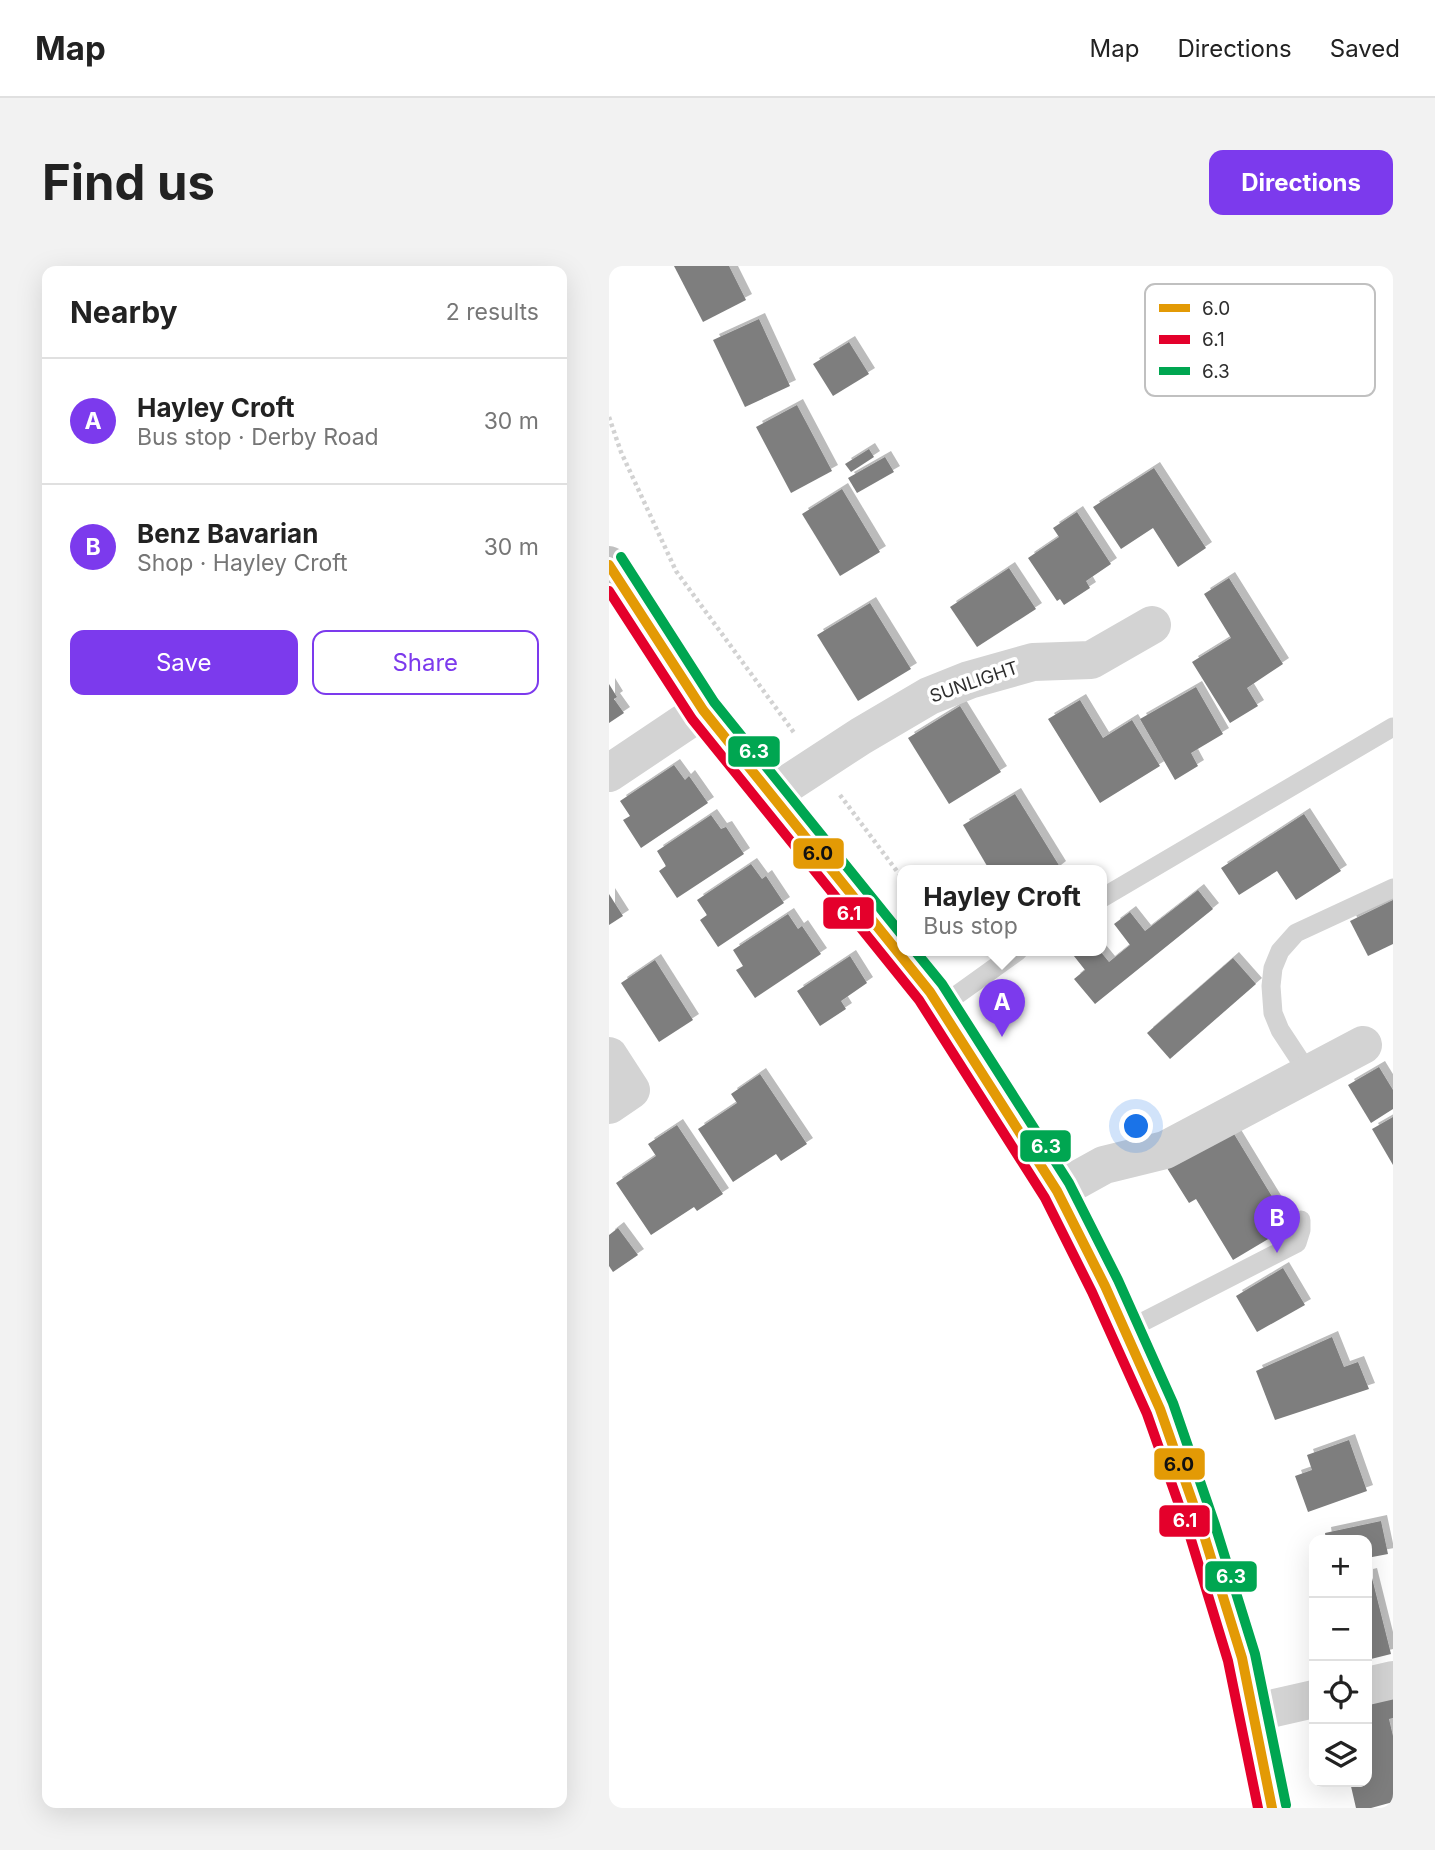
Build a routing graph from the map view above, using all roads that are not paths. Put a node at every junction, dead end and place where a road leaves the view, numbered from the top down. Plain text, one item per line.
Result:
1 (609, 565) edge
2 (1152, 625) dead end
3 (703, 709) junction
4 (1393, 727) edge
5 (609, 773) edge
6 (772, 794) junction
7 (1393, 888) edge
8 (1107, 895) edge
9 (897, 952) edge
10 (900, 956) edge
11 (1011, 956) edge
12 (940, 1007) junction
13 (1363, 1045) dead end
14 (609, 1056) edge
15 (1309, 1074) junction
16 (609, 1105) edge
17 (1056, 1191) junction
18 (1301, 1220) dead end
19 (1125, 1331) junction
20 (1393, 1680) edge
21 (1372, 1685) edge
22 (1309, 1700) edge
23 (1253, 1713) junction
24 (1272, 1808) edge

1 - 3 highway
2 - 6 street, SUNLIGHT
3 - 5 street
3 - 6 highway
4 - 8 lane
6 - 9 highway
7 - 15 lane
10 - 12 highway
11 - 12 lane
12 - 17 highway
13 - 15 street
14 - 16 street
15 - 17 street
17 - 19 highway
18 - 19 lane
19 - 23 highway
20 - 21 street
22 - 23 street
23 - 24 highway

